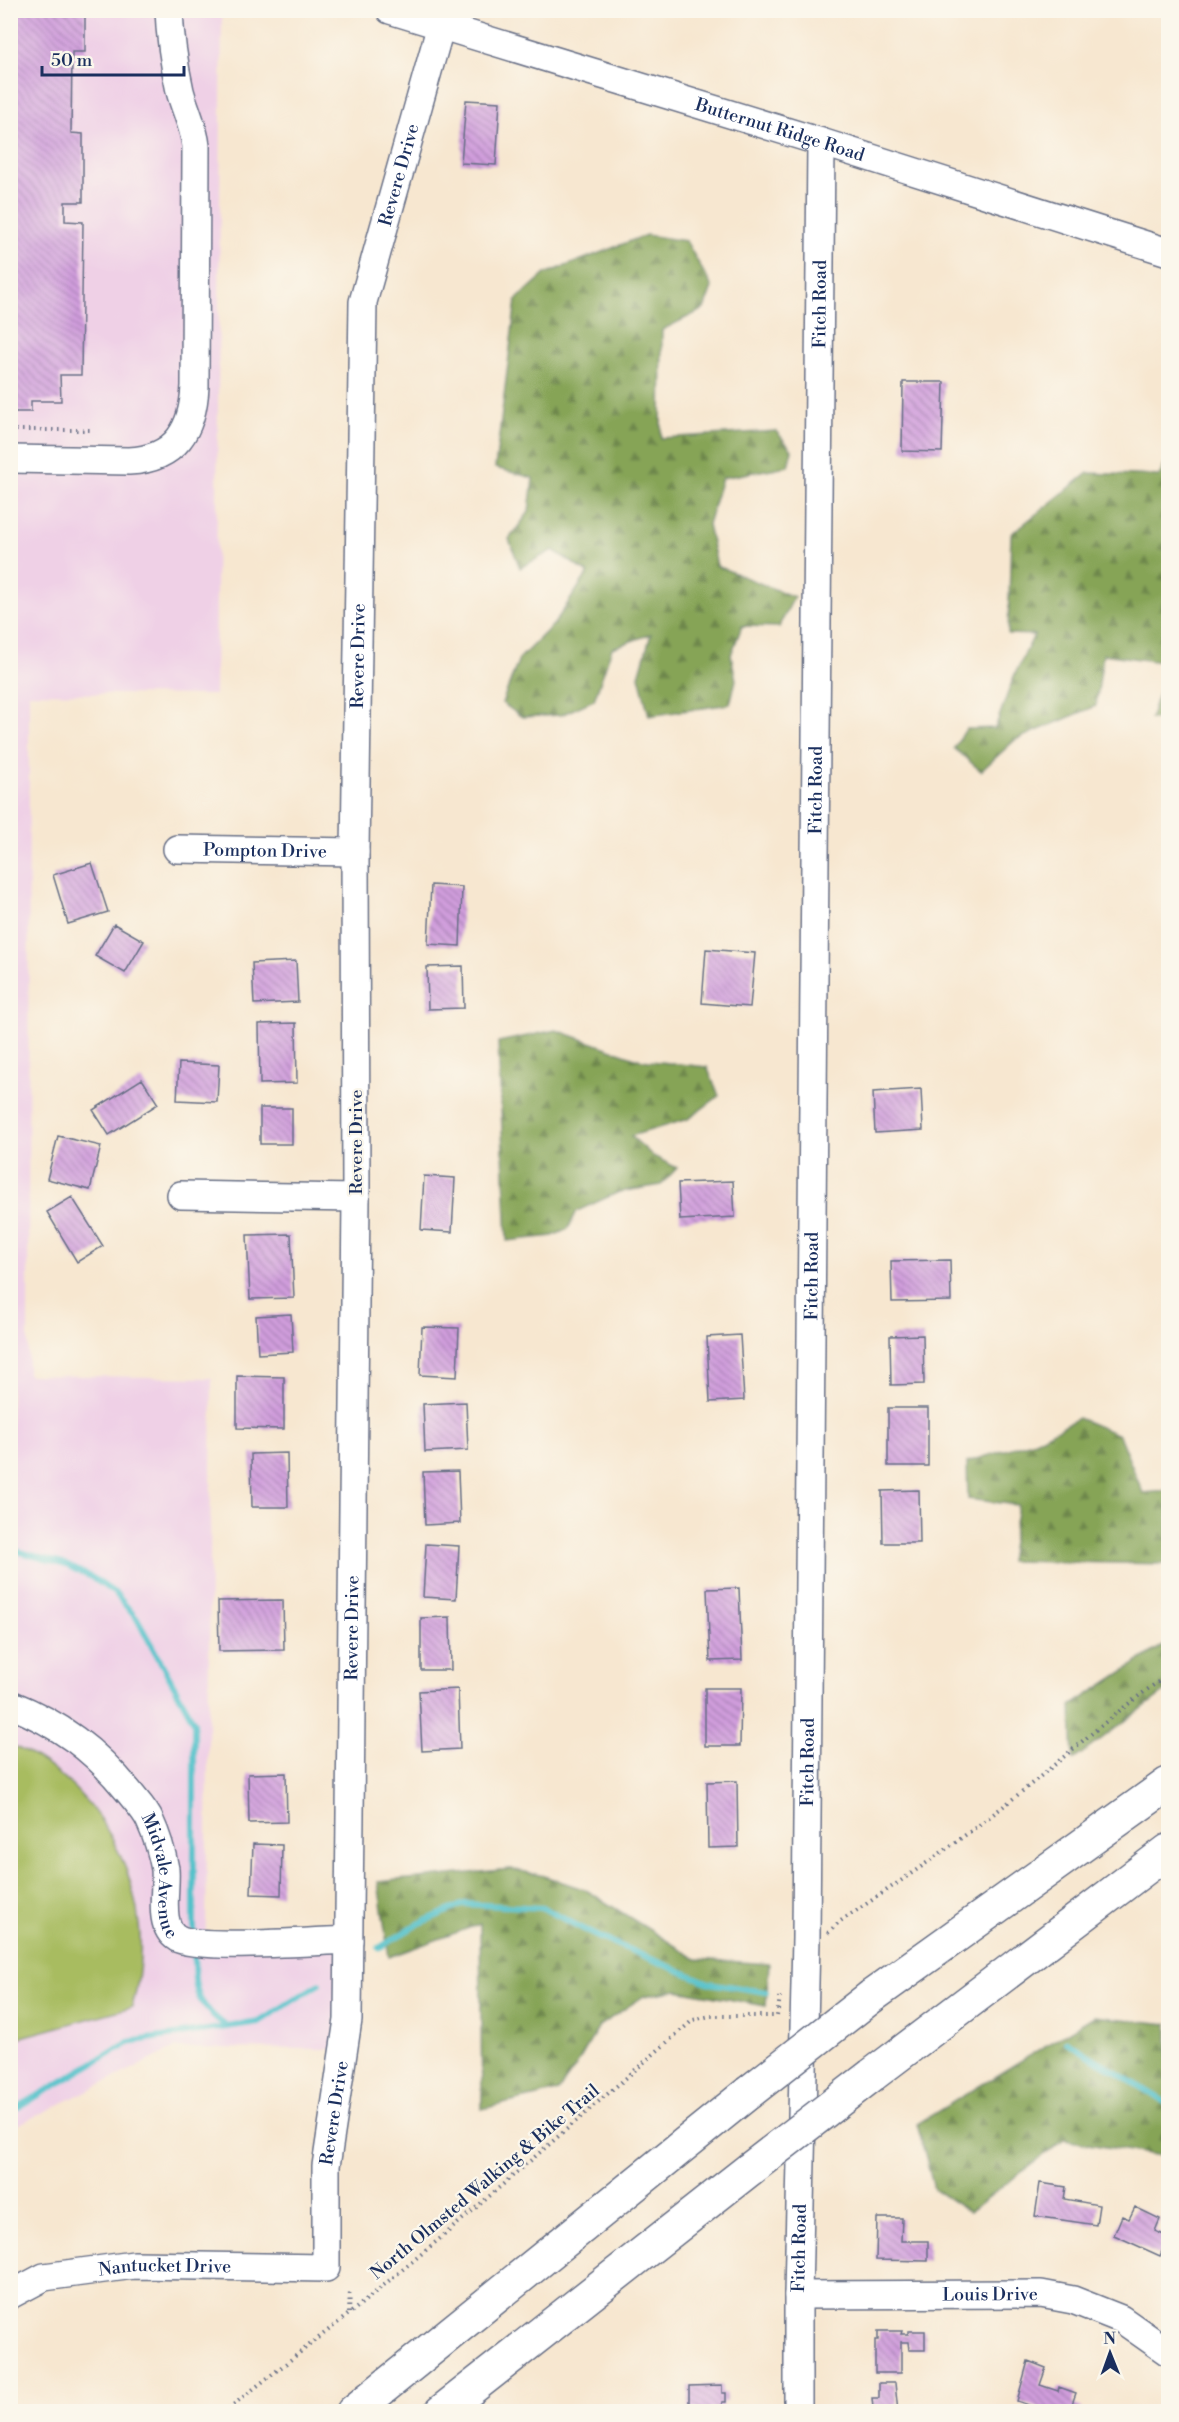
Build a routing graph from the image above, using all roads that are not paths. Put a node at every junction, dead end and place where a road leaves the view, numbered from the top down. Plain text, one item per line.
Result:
1 (170, 10) edge
2 (390, 10) edge
3 (441, 25) junction
4 (821, 142) junction
5 (1168, 252) edge
6 (10, 459) edge
7 (177, 849) dead end
8 (355, 852) junction
9 (181, 1195) dead end
10 (356, 1198) junction
11 (10, 1704) edge
12 (1168, 1784) edge
13 (1168, 1851) edge
14 (349, 1940) junction
15 (326, 2268) joint
16 (10, 2295) edge
17 (798, 2295) junction
18 (1168, 2352) edge
19 (353, 2412) edge
20 (441, 2412) edge
21 (798, 2412) edge

1 - 6 street
2 - 3 street, Butternut Ridge Road
3 - 4 street, Butternut Ridge Road
3 - 8 street, Revere Drive
4 - 5 street, Butternut Ridge Road
4 - 17 street, Fitch Road
7 - 8 street, Pompton Drive
8 - 10 street, Revere Drive
9 - 10 street
10 - 14 street, Revere Drive
11 - 14 street, Midvale Avenue
12 - 19 highway, bridge
13 - 20 highway, bridge
14 - 15 street, Revere Drive
15 - 16 street, Nantucket Drive
17 - 18 street, Louis Drive
17 - 21 street, Fitch Road

